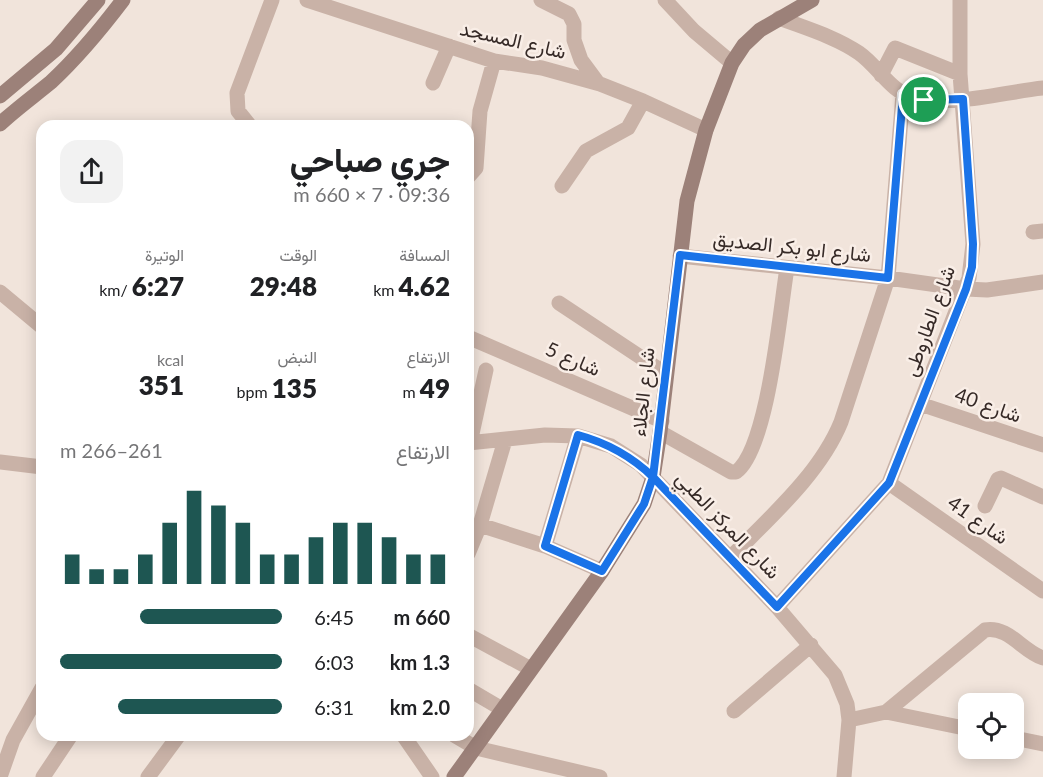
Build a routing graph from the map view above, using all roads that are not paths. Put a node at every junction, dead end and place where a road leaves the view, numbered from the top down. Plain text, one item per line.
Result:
1 (98, 0) edge
2 (123, 0) edge
3 (272, 0) edge
4 (307, 0) edge
5 (541, 0) edge
6 (665, 0) edge
7 (812, 0) edge
8 (960, 0) edge
9 (779, 18) junction
10 (449, 46) junction
11 (494, 61) junction
12 (732, 63) junction
13 (960, 74) junction
14 (881, 75) junction
15 (434, 84) dead end
16 (600, 84) junction
17 (1043, 88) edge
18 (903, 94) junction
19 (0, 96) edge
20 (963, 99) junction
21 (643, 101) junction
22 (245, 120) edge
23 (0, 124) edge
24 (706, 130) junction
25 (474, 173) edge
26 (562, 186) dead end
27 (680, 255) junction
28 (787, 268) junction
29 (888, 278) junction
30 (1043, 282) edge
31 (966, 289) junction
32 (0, 292) edge
33 (559, 303) dead end
34 (36, 322) edge
35 (474, 340) edge
36 (486, 370) dead end
37 (666, 374) junction
38 (920, 404) junction
39 (474, 422) edge
40 (661, 426) junction
41 (578, 435) junction
42 (505, 440) junction
43 (474, 443) edge
44 (1043, 445) edge
45 (0, 462) edge
46 (36, 466) edge
47 (653, 477) junction
48 (889, 483) junction
49 (1043, 496) edge
50 (985, 506) dead end
51 (480, 525) junction
52 (474, 540) edge
53 (545, 546) junction
54 (730, 558) junction
55 (602, 571) junction
56 (1043, 591) edge
57 (777, 607) junction
58 (474, 638) edge
59 (811, 645) junction
60 (1043, 658) edge
61 (531, 669) junction
62 (474, 692) edge
63 (36, 699) edge
64 (502, 708) junction
65 (734, 711) dead end
66 (886, 712) junction
67 (849, 720) junction
68 (958, 727) edge
69 (1024, 740) edge
70 (67, 741) edge
71 (175, 741) edge
72 (406, 741) edge
73 (464, 741) edge
74 (1043, 744) edge
75 (476, 748) junction
76 (0, 777) edge
77 (43, 777) edge
78 (148, 777) edge
79 (432, 777) edge
80 (454, 777) edge
81 (600, 777) edge
82 (844, 777) edge

1 - 19 street
2 - 23 street
3 - 22 street
4 - 10 street, شارع المسجد
5 - 16 street
6 - 12 street
7 - 9 street, شارع الجلاء
8 - 13 street, شارع الطاروطى
9 - 12 street, شارع الجلاء
9 - 14 street
10 - 11 street, شارع المسجد
10 - 15 street
11 - 16 street, شارع المسجد
11 - 25 street
12 - 24 street, شارع الجلاء
13 - 14 street
13 - 20 street, شارع الطاروطى
14 - 18 street
16 - 21 street, شارع المسجد
17 - 20 street
18 - 20 street
18 - 29 street
20 - 31 street, شارع الطاروطى
21 - 24 street, شارع المسجد
21 - 26 street
24 - 27 street, شارع الجلاء
27 - 28 street, شارع ابو بكر الصديق
27 - 37 street, شارع الجلاء
28 - 29 street, شارع ابو بكر الصديق
28 - 40 street, شارع 5
29 - 31 street, شارع ابو بكر الصديق
29 - 54 street
30 - 31 street, شارع ابو بكر الصديق
31 - 38 street, شارع الطاروطى
32 - 34 street
33 - 37 street
35 - 40 street, شارع 5
36 - 39 street
37 - 40 street, شارع الجلاء
38 - 44 street, شارع 40
38 - 48 street, شارع الطاروطى
40 - 47 street, شارع الجلاء
41 - 42 street, شارع المركز الطبي
41 - 47 street, شارع المركز الطبي
41 - 53 street
42 - 43 street, شارع المركز الطبي
42 - 51 street
45 - 46 street
47 - 54 street, شارع المركز الطبي
47 - 55 street, شارع الجلاء
48 - 56 street, شارع 41
48 - 57 street, شارع الطاروطى
49 - 50 street
51 - 52 street
51 - 53 street
53 - 55 street
54 - 57 street, شارع المركز الطبي
55 - 61 street, شارع الجلاء
57 - 59 street, شارع المركز الطبي
58 - 61 street
59 - 65 street
59 - 67 street, شارع المركز الطبي
60 - 66 street
61 - 64 street, شارع الجلاء
62 - 64 street
63 - 76 street
64 - 75 street, شارع الجلاء
66 - 67 street
66 - 68 street
67 - 82 street, شارع المركز الطبي
69 - 74 street
70 - 77 street
71 - 78 street
72 - 79 street
73 - 75 street
75 - 80 street, شارع الجلاء
75 - 81 street

